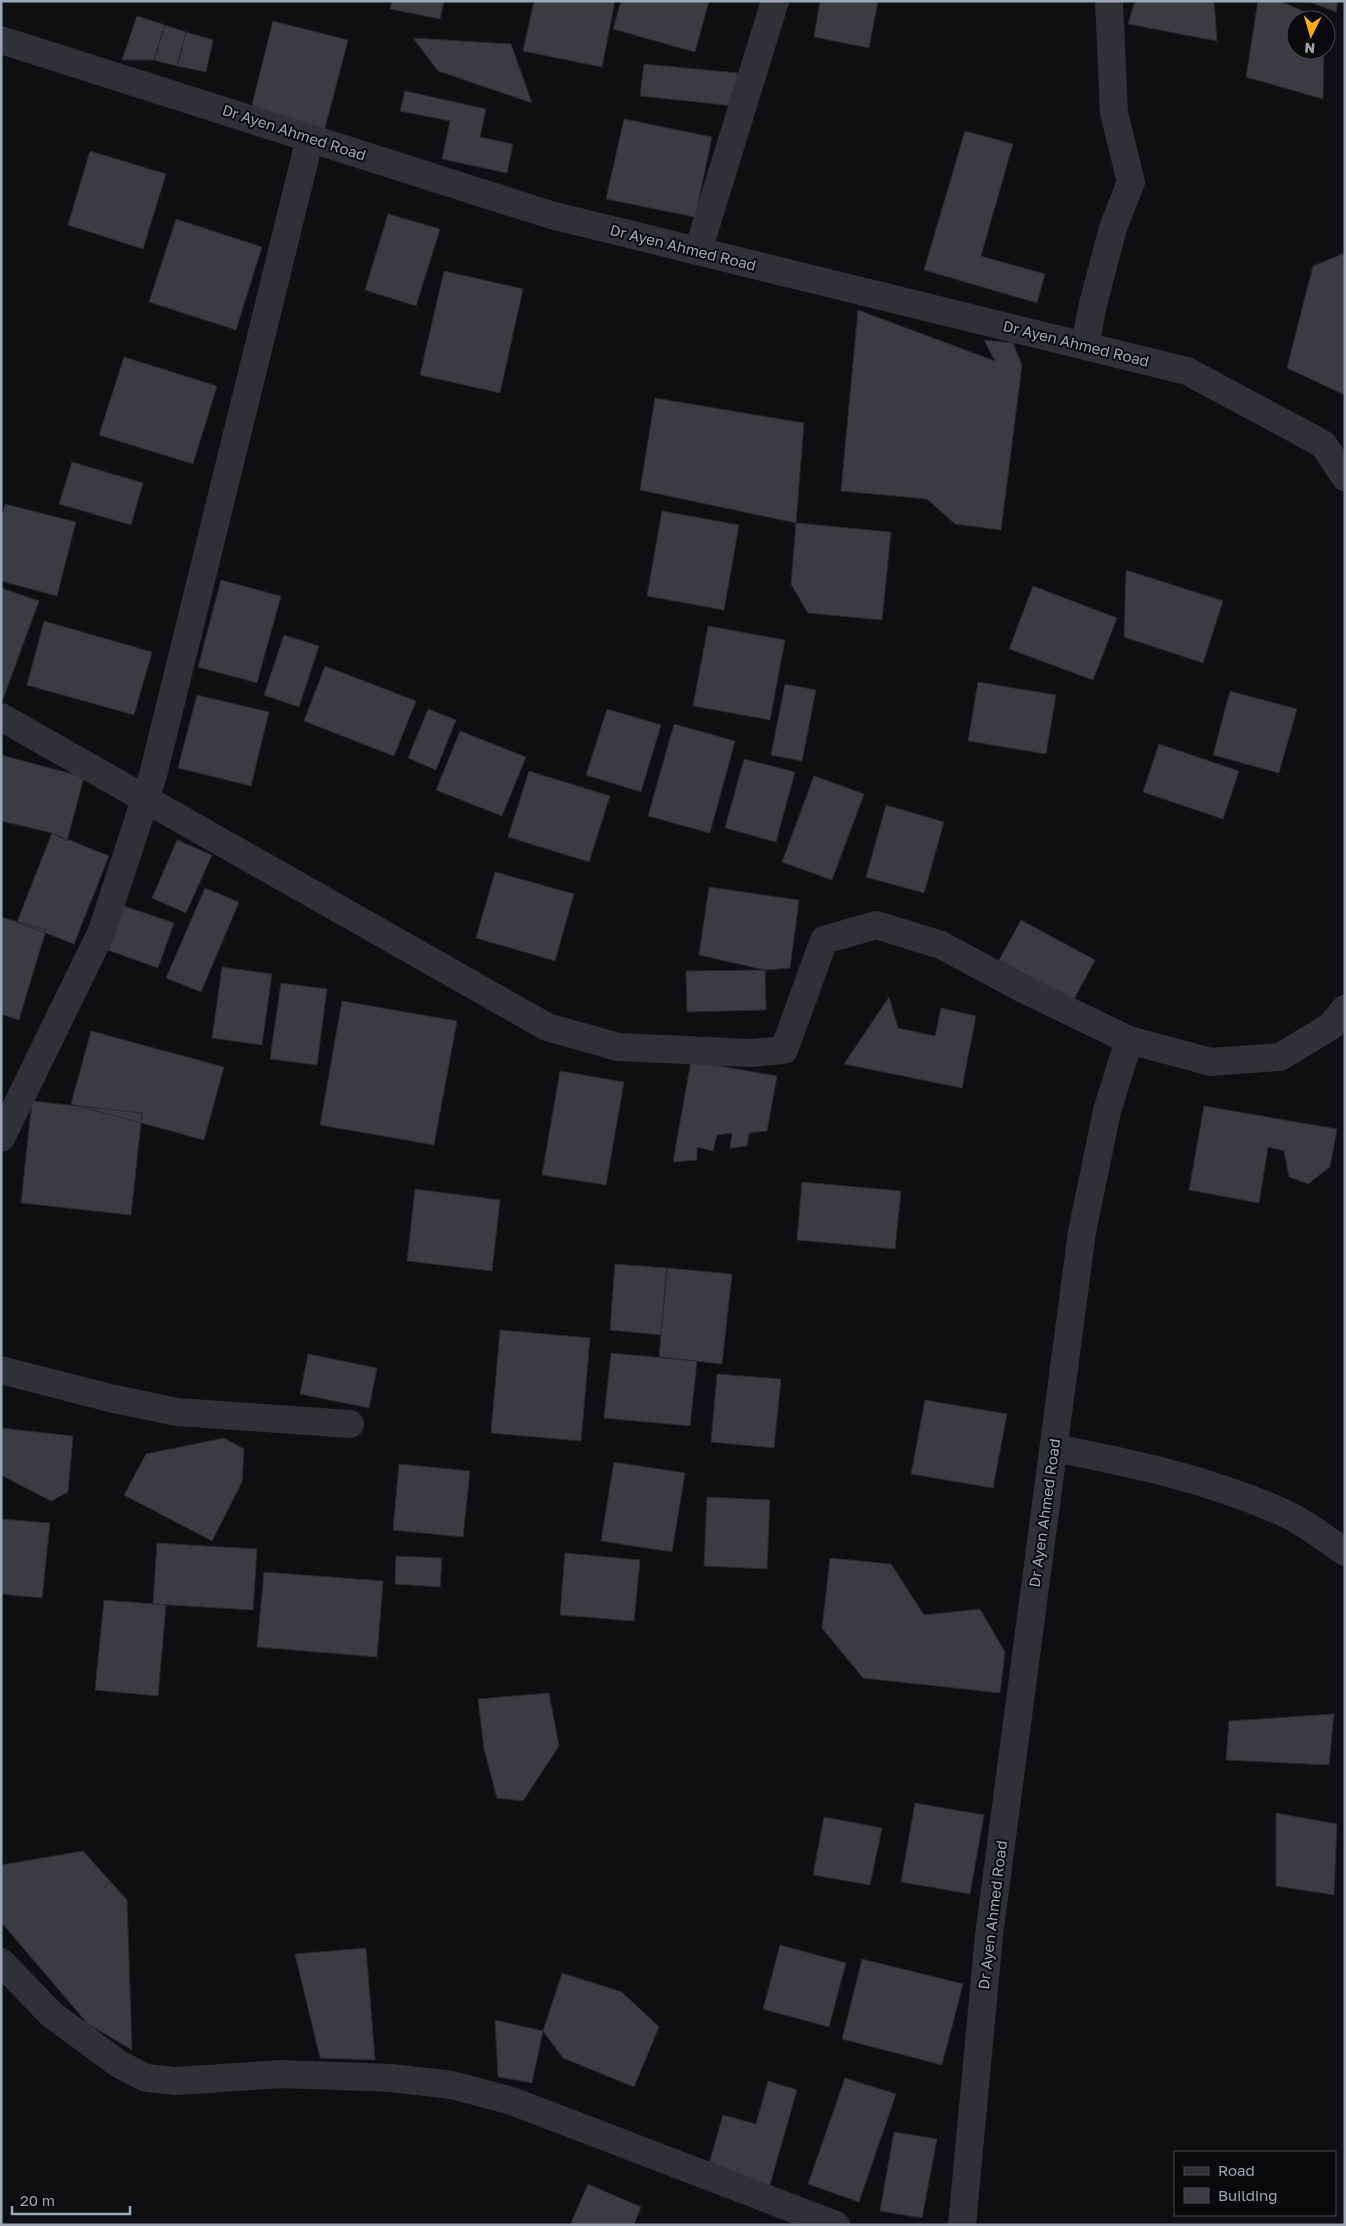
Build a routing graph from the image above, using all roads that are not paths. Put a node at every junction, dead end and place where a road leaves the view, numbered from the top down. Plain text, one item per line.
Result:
1 (775, 1) edge
2 (1109, 1) edge
3 (1, 40) edge
4 (310, 138) junction
5 (698, 251) junction
6 (1085, 346) junction
7 (1345, 477) edge
8 (1, 717) edge
9 (145, 797) junction
10 (1345, 1009) edge
11 (1129, 1040) junction
12 (1, 1138) edge
13 (1, 1370) edge
14 (350, 1424) dead end
15 (1054, 1448) junction
16 (1345, 1552) edge
17 (1, 1962) edge
18 (836, 2225) edge
19 (962, 2225) edge

1 - 5 street
2 - 6 street
3 - 4 street, Dr Ayen Ahmed Road
4 - 5 street, Dr Ayen Ahmed Road
4 - 9 street
5 - 6 street, Dr Ayen Ahmed Road
6 - 7 street, Dr Ayen Ahmed Road
8 - 9 street
9 - 11 street
9 - 12 street
10 - 11 street
11 - 15 street, Dr Ayen Ahmed Road
13 - 14 street
15 - 16 street
15 - 19 street, Dr Ayen Ahmed Road
17 - 18 street

